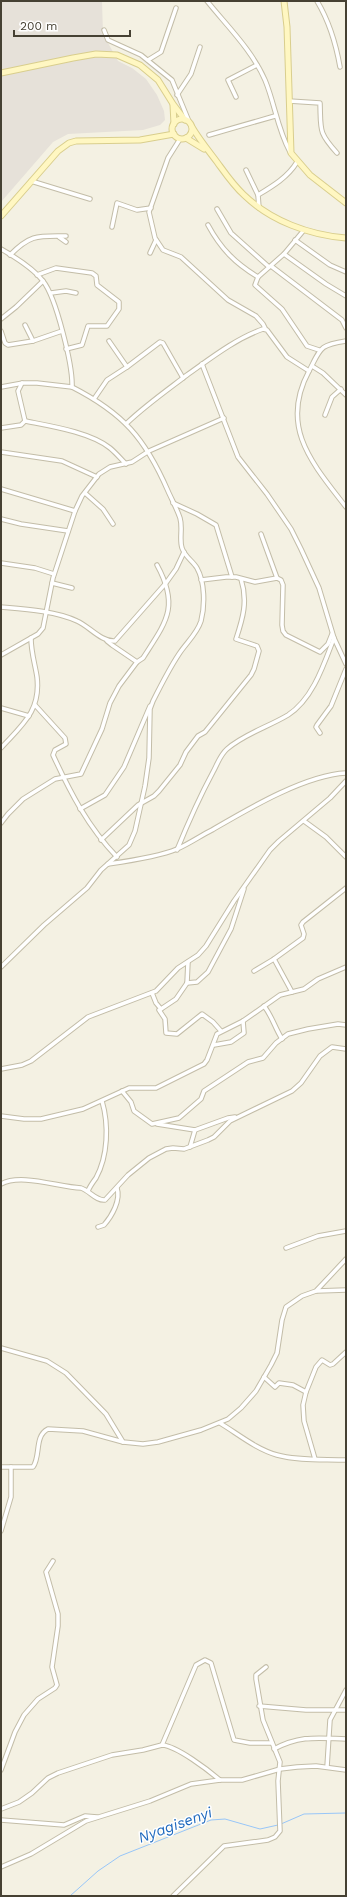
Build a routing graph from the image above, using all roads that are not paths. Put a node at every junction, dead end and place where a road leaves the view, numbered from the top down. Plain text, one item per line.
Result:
1 (206, 1) edge
2 (284, 1) edge
3 (317, 1) edge
4 (176, 8) dead end
5 (104, 30) dead end
6 (200, 47) dead end
7 (148, 60) junction
8 (258, 65) junction
9 (340, 67) dead end
10 (1, 74) edge
11 (178, 96) junction
12 (236, 97) dead end
13 (289, 101) junction
14 (173, 104) junction
15 (275, 116) junction
16 (185, 120) junction
17 (174, 124) junction
18 (191, 125) junction
19 (174, 134) junction
20 (209, 135) dead end
21 (186, 138) junction
22 (180, 139) junction
23 (291, 153) junction
24 (337, 153) dead end
25 (212, 155) junction
26 (297, 162) junction
27 (246, 170) dead end
28 (31, 181) junction
29 (258, 195) junction
30 (90, 199) dead end
31 (346, 203) edge
32 (150, 208) junction
33 (258, 208) junction
34 (217, 210) dead end
35 (1, 216) edge
36 (208, 225) dead end
37 (112, 227) dead end
38 (304, 230) junction
39 (58, 236) junction
40 (66, 236) dead end
41 (346, 238) edge
42 (156, 240) junction
43 (295, 240) junction
44 (66, 242) dead end
45 (1, 250) edge
46 (150, 253) dead end
47 (284, 254) junction
48 (10, 255) junction
49 (270, 266) junction
50 (346, 272) edge
51 (37, 275) junction
52 (258, 277) junction
53 (43, 281) junction
54 (51, 293) junction
55 (76, 293) dead end
56 (346, 296) edge
57 (1, 319) edge
58 (25, 325) dead end
59 (265, 328) junction
60 (346, 328) edge
61 (1, 331) edge
62 (62, 331) junction
63 (33, 341) junction
64 (109, 341) dead end
65 (346, 341) edge
66 (66, 349) junction
67 (318, 350) junction
68 (202, 364) junction
69 (312, 366) junction
70 (127, 367) junction
71 (309, 371) junction
72 (183, 378) junction
73 (23, 383) junction
74 (1, 387) edge
75 (72, 387) junction
76 (340, 389) junction
77 (346, 395) edge
78 (94, 399) junction
79 (325, 415) dead end
80 (224, 418) junction
81 (25, 421) junction
82 (127, 424) junction
83 (1, 428) edge
84 (149, 451) junction
85 (1, 452) edge
86 (126, 464) junction
87 (97, 477) junction
88 (1, 489) edge
89 (85, 493) junction
90 (173, 503) junction
91 (346, 507) edge
92 (75, 511) junction
93 (1, 519) edge
94 (113, 524) dead end
95 (68, 531) junction
96 (261, 534) dead end
97 (184, 552) junction
98 (1, 563) edge
99 (157, 566) dead end
100 (54, 574) junction
101 (232, 577) junction
102 (277, 578) junction
103 (241, 579) junction
104 (201, 580) junction
105 (52, 583) junction
106 (166, 583) junction
107 (72, 588) dead end
108 (1, 607) edge
109 (45, 613) junction
110 (333, 636) junction
111 (31, 638) junction
112 (107, 640) junction
113 (1, 654) edge
114 (137, 662) junction
115 (346, 664) edge
116 (346, 669) edge
117 (152, 703) junction
118 (35, 705) junction
119 (1, 708) edge
120 (29, 716) junction
121 (320, 733) dead end
122 (1, 748) edge
123 (346, 773) edge
124 (63, 778) junction
125 (346, 781) edge
126 (142, 803) junction
127 (80, 809) junction
128 (304, 821) junction
129 (1, 823) edge
130 (101, 840) junction
131 (177, 850) junction
132 (117, 857) junction
133 (346, 857) edge
134 (108, 864) junction
135 (245, 884) junction
136 (346, 888) edge
137 (274, 959) junction
138 (188, 962) junction
139 (1, 967) edge
140 (346, 967) edge
141 (254, 971) dead end
142 (187, 983) junction
143 (292, 992) junction
144 (152, 993) junction
145 (264, 1006) junction
146 (161, 1009) junction
147 (242, 1020) junction
148 (346, 1025) edge
149 (222, 1031) junction
150 (282, 1039) junction
151 (214, 1045) junction
152 (346, 1049) edge
153 (1, 1069) edge
154 (122, 1091) junction
155 (102, 1101) junction
156 (1, 1116) edge
157 (236, 1117) junction
158 (152, 1124) junction
159 (195, 1130) junction
160 (190, 1146) junction
161 (1, 1184) edge
162 (117, 1188) junction
163 (88, 1191) junction
164 (98, 1227) dead end
165 (346, 1231) edge
166 (286, 1248) dead end
167 (346, 1260) edge
168 (346, 1290) edge
169 (316, 1291) junction
170 (1, 1348) edge
171 (346, 1352) edge
172 (264, 1378) junction
173 (306, 1392) junction
174 (220, 1423) junction
175 (123, 1442) junction
176 (315, 1459) junction
177 (346, 1460) edge
178 (1, 1466) edge
179 (11, 1467) junction
180 (1, 1531) edge
181 (53, 1562) dead end
182 (266, 1667) dead end
183 (346, 1690) edge
184 (260, 1706) junction
185 (334, 1710) junction
186 (346, 1710) edge
187 (328, 1738) junction
188 (346, 1739) edge
189 (272, 1743) junction
190 (162, 1745) junction
191 (274, 1749) junction
192 (327, 1767) junction
193 (280, 1769) junction
194 (1, 1770) edge
195 (346, 1770) edge
196 (220, 1780) junction
197 (1, 1809) edge
198 (99, 1817) junction
199 (1, 1820) edge
200 (1, 1867) edge
201 (173, 1896) edge

1 - 8 street
2 - 13 main road
3 - 9 street
4 - 7 street
5 - 7 street
6 - 11 street
7 - 11 street
8 - 12 street
8 - 15 street
10 - 14 main road
11 - 18 street
13 - 23 main road
13 - 24 street
14 - 16 main road
14 - 17 main road
15 - 20 street
15 - 23 street
16 - 17 main road
16 - 18 main road
17 - 19 main road
18 - 21 main road
18 - 25 main road
19 - 22 main road
19 - 28 main road
21 - 22 main road
21 - 25 main road
22 - 32 street
23 - 26 main road
25 - 33 main road
26 - 29 street
26 - 31 main road
27 - 29 street
28 - 30 street
28 - 35 main road
29 - 33 street
32 - 37 street
32 - 42 street
33 - 38 main road
34 - 49 street
36 - 52 street
38 - 41 main road
38 - 43 street
39 - 40 street
39 - 44 street
39 - 48 street
42 - 46 street
42 - 59 street
43 - 47 street
43 - 50 street
45 - 48 street
47 - 49 street
47 - 56 street
48 - 51 street
49 - 52 street
49 - 60 street
51 - 53 street
51 - 66 street
52 - 67 street
53 - 54 street
53 - 57 street
54 - 55 street
54 - 62 street
58 - 63 street
59 - 68 street
59 - 71 street
61 - 63 street
62 - 63 street
62 - 66 street
64 - 70 street
65 - 67 street
66 - 75 street
67 - 69 street
68 - 72 street
68 - 80 street
69 - 71 street
69 - 76 street
70 - 72 street
70 - 78 street
71 - 91 street
72 - 82 street
73 - 74 street
73 - 75 street
73 - 81 street
75 - 78 street
76 - 77 street
76 - 79 street
78 - 82 street
80 - 84 street
80 - 110 street
81 - 83 street
81 - 86 street
82 - 84 street
84 - 86 street
84 - 90 street
85 - 87 street
86 - 87 street
87 - 89 street
88 - 92 street
89 - 92 street
89 - 94 street
90 - 97 street
90 - 101 street
92 - 95 street
93 - 95 street
95 - 100 street
96 - 102 street
97 - 104 street
97 - 106 street
98 - 100 street
99 - 106 street
100 - 105 street
101 - 103 street
101 - 104 street
102 - 103 street
102 - 110 street
103 - 126 street
104 - 117 street
105 - 107 street
105 - 109 street
106 - 112 street
106 - 114 street
108 - 109 street
109 - 111 street
109 - 112 street
110 - 115 street
110 - 131 street
111 - 113 street
111 - 118 street
112 - 114 street
114 - 124 street
116 - 121 street
117 - 126 street
117 - 127 street
118 - 120 street
118 - 124 street
119 - 120 street
120 - 122 street
123 - 131 street
124 - 127 street
124 - 129 street
125 - 128 street
126 - 130 street
126 - 132 street
127 - 130 street
128 - 133 street
128 - 135 street
130 - 132 street
131 - 134 street
132 - 134 street
134 - 139 street
135 - 138 street
135 - 142 street
136 - 137 street
137 - 141 street
137 - 143 street
138 - 142 street
138 - 144 street
140 - 143 street
142 - 146 street
143 - 145 street
144 - 146 street
144 - 153 street
145 - 147 street
145 - 150 street
146 - 149 street
147 - 149 street
147 - 151 street
148 - 150 street
149 - 151 street
150 - 158 street
151 - 154 street
152 - 157 street
154 - 155 street
154 - 158 street
155 - 156 street
155 - 163 street
157 - 159 street
157 - 160 street
158 - 159 street
159 - 160 street
160 - 162 street
161 - 163 street
162 - 163 street
162 - 164 street
165 - 166 street
167 - 169 street
168 - 169 street
169 - 172 street
170 - 175 street
171 - 173 street
172 - 173 street
172 - 174 street
173 - 176 street
174 - 175 street
174 - 176 street
175 - 179 street
176 - 177 street
178 - 179 street
179 - 180 street
181 - 194 street
182 - 184 street
183 - 185 street
184 - 185 street
184 - 189 street
185 - 186 street
185 - 187 street
187 - 188 street
187 - 191 street
187 - 192 street
189 - 190 street
189 - 191 street
190 - 196 street
190 - 197 street
191 - 193 street
192 - 193 street
192 - 195 street
193 - 196 street
193 - 201 street
196 - 198 street
198 - 199 street
198 - 200 street

